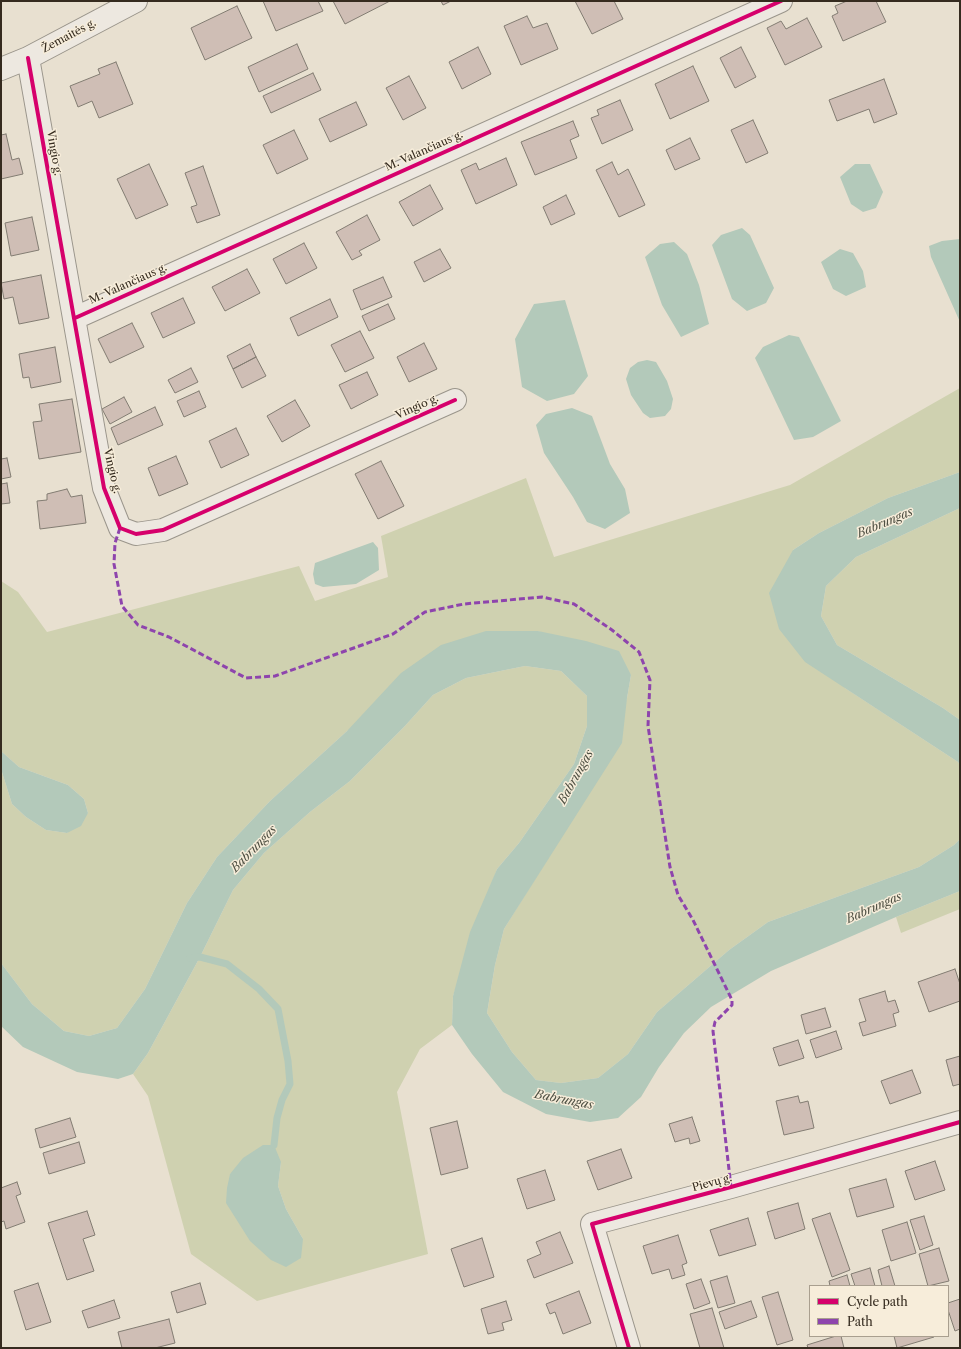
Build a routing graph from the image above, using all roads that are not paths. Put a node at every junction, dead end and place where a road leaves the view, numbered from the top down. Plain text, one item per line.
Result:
1 (136, 1) edge
2 (780, 1) edge
3 (28, 58) junction
4 (1, 69) edge
5 (75, 318) junction
6 (455, 400) dead end
7 (960, 1122) edge
8 (629, 1348) edge

1 - 3 street, Žemaitės g.
2 - 5 street, M. Valančiaus g.
3 - 4 street, Žemaitės g.
3 - 5 street, Vingio g.
5 - 6 street, Vingio g.
7 - 8 street, Pievų g.

